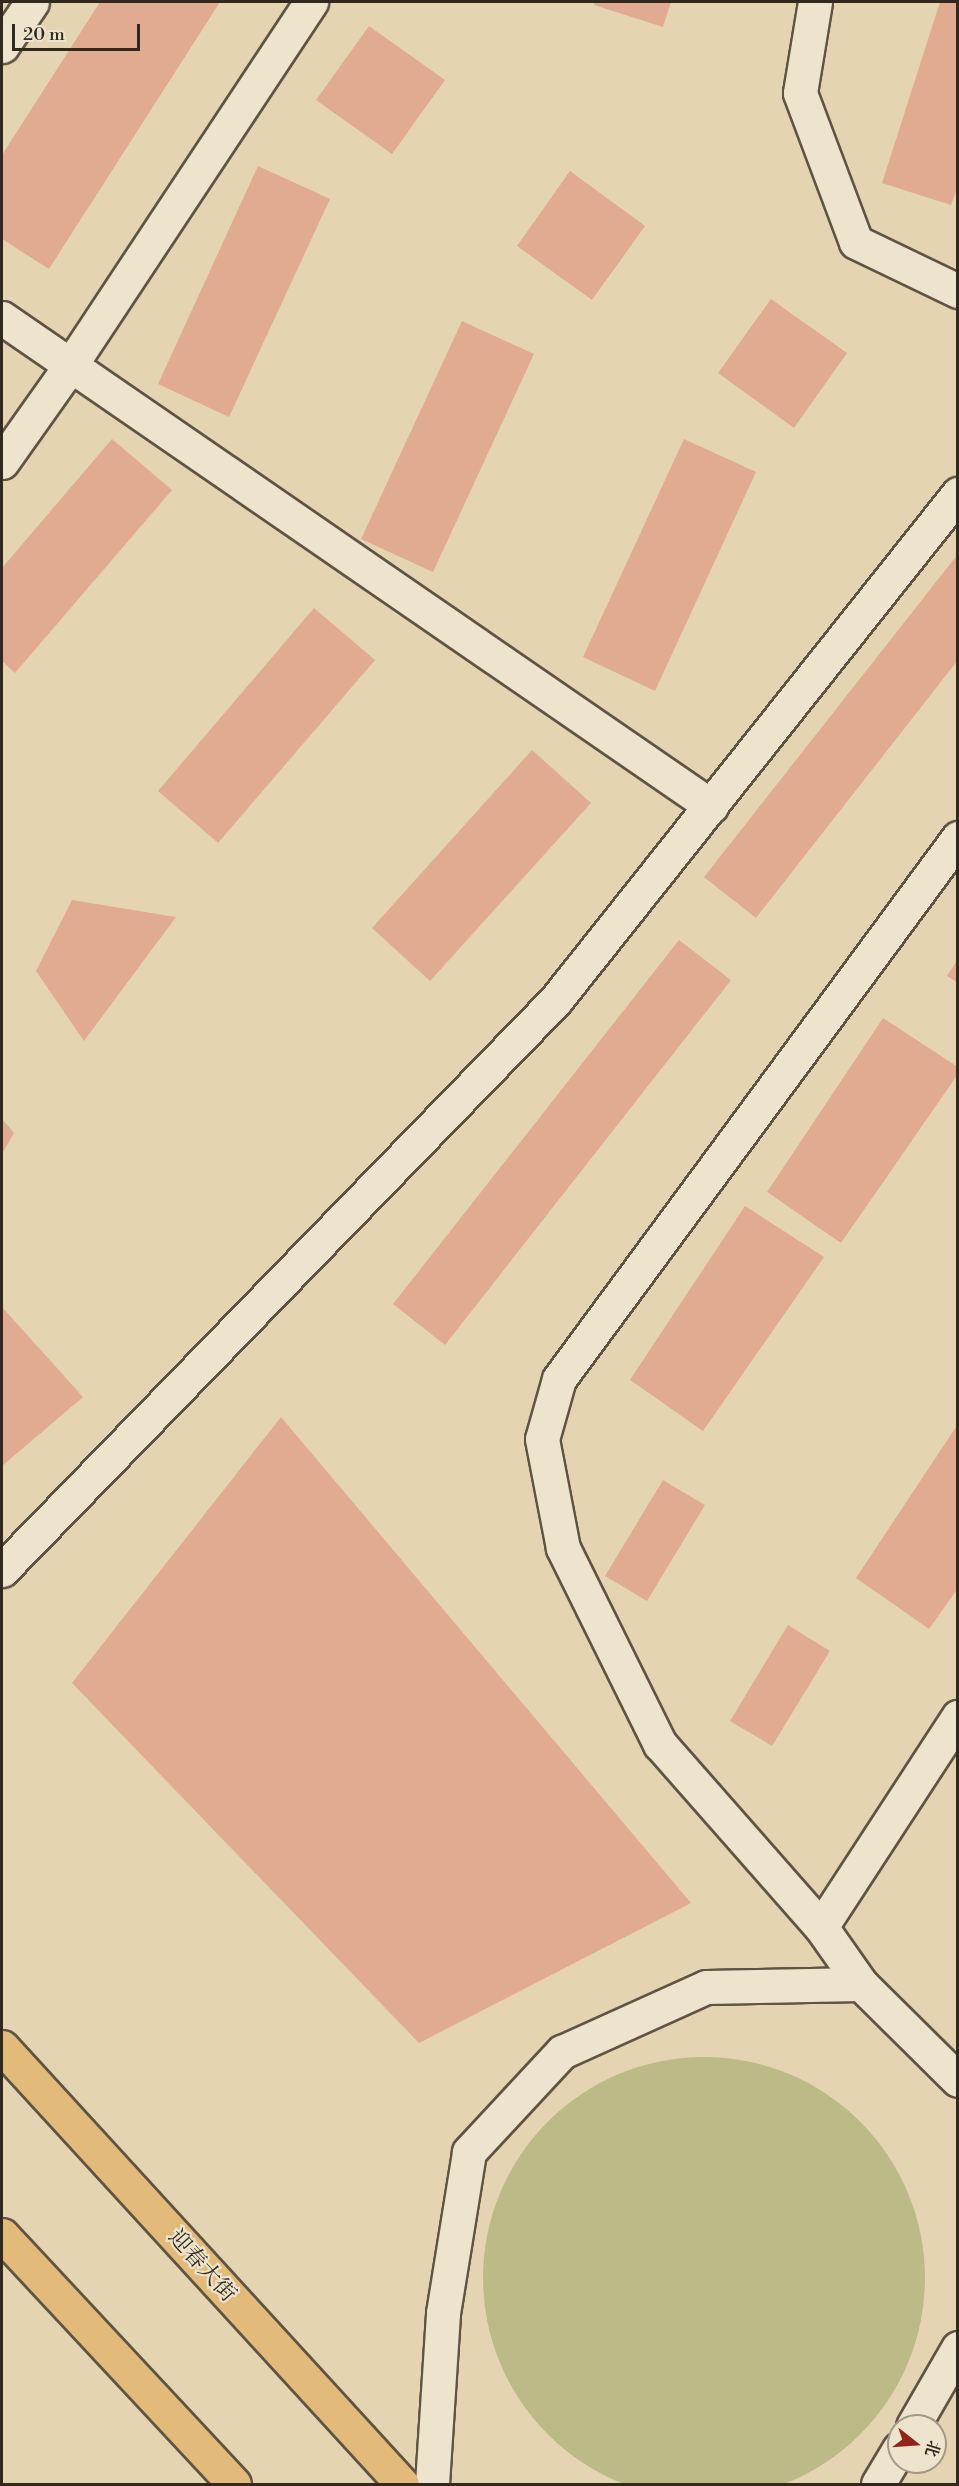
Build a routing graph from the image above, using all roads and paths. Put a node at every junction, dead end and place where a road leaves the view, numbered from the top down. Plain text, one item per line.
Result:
1 (32, 2) edge
2 (311, 2) edge
3 (815, 2) edge
4 (2, 46) edge
5 (957, 291) edge
6 (2, 318) edge
7 (70, 366) junction
8 (2, 462) edge
9 (957, 494) edge
10 (711, 806) junction
11 (957, 838) edge
12 (2, 1570) edge
13 (957, 1717) edge
14 (821, 1927) junction
15 (861, 1984) junction
16 (2, 2047) edge
17 (957, 2080) edge
18 (2, 2235) edge
19 (957, 2348) edge
20 (920, 2414) edge
21 (887, 2469) edge
22 (234, 2484) edge
23 (402, 2484) edge
24 (432, 2484) edge
25 (878, 2484) edge

1 - 4 street
2 - 7 street
3 - 5 street
6 - 7 street
7 - 8 street
7 - 10 street
9 - 10 street
10 - 12 street
11 - 14 street
13 - 14 street
14 - 15 street
15 - 17 street
15 - 24 street
16 - 23 main road, 迎春大街
18 - 22 main road
19 - 20 street
21 - 25 street

